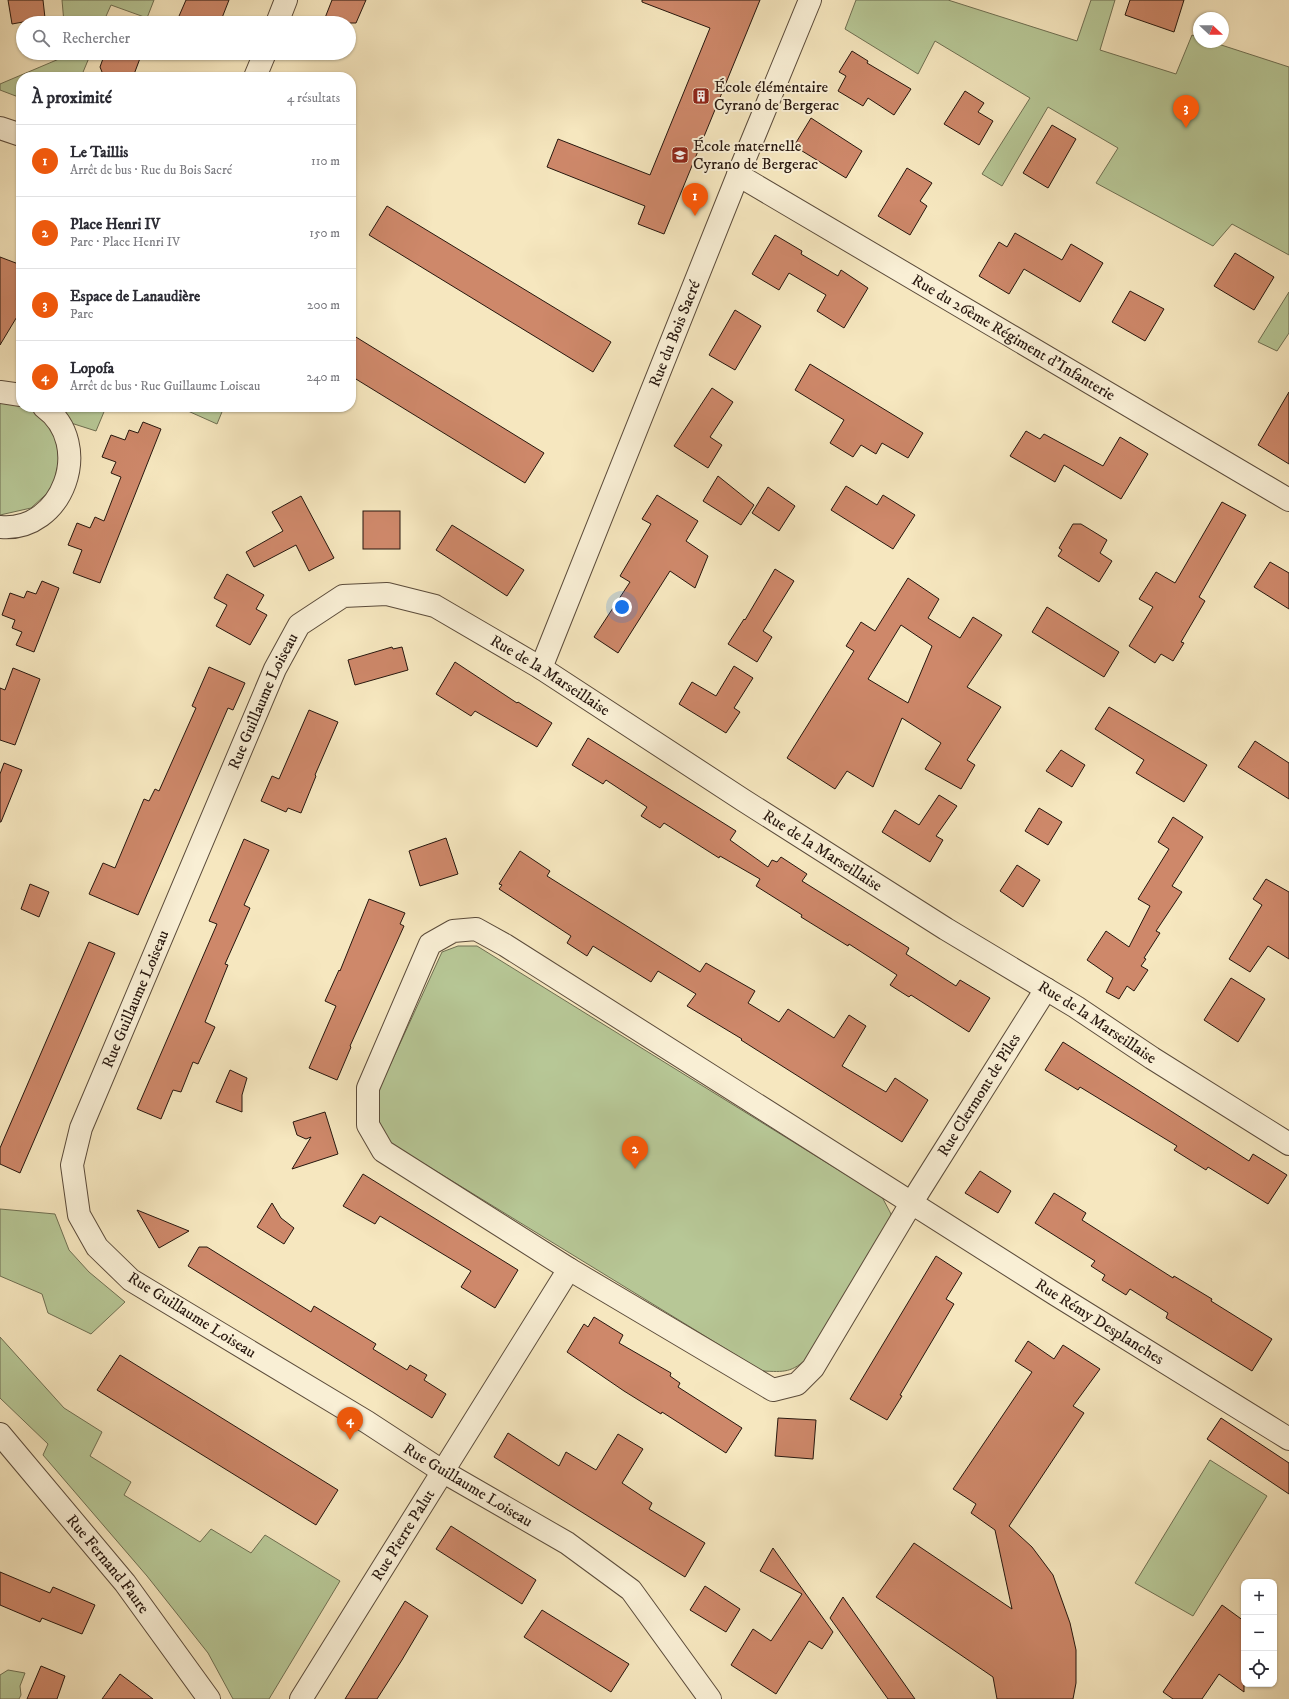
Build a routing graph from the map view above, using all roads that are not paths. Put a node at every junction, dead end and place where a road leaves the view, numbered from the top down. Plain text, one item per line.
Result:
1 (286, 0) edge
2 (810, 0) edge
3 (280, 16) edge
4 (262, 60) edge
5 (257, 72) edge
6 (0, 128) edge
7 (16, 133) edge
8 (738, 175) junction
9 (0, 392) edge
10 (16, 394) edge
11 (49, 412) edge
12 (1289, 500) edge
13 (0, 527) edge
14 (343, 596) joint
15 (541, 668) junction
16 (1046, 989) junction
17 (1289, 1144) edge
18 (912, 1202) junction
19 (569, 1269) junction
20 (0, 1434) edge
21 (1289, 1439) edge
22 (442, 1471) junction
23 (209, 1699) edge
24 (301, 1699) edge
25 (710, 1699) edge

1 - 3 street
2 - 8 street, Rue du Bois Sacré
4 - 5 street
6 - 7 street
8 - 12 street, Rue du 26ème Régiment d'Infanterie
8 - 15 street, Rue du Bois Sacré
9 - 10 street
11 - 13 street
14 - 15 street, Rue de la Marseillaise
14 - 22 street, Rue Guillaume Loiseau
15 - 16 street, Rue de la Marseillaise
16 - 17 street, Rue de la Marseillaise
16 - 18 street, Rue Clermont de Piles
18 - 19 street, Rue Clermont de Piles
18 - 19 street, Rue Rémy Desplanches
18 - 21 street, Rue Rémy Desplanches
19 - 22 street, Rue Pierre Palut
20 - 23 street, Rue Fernand Faure
22 - 24 street, Rue Pierre Palut
22 - 25 street, Rue Guillaume Loiseau

